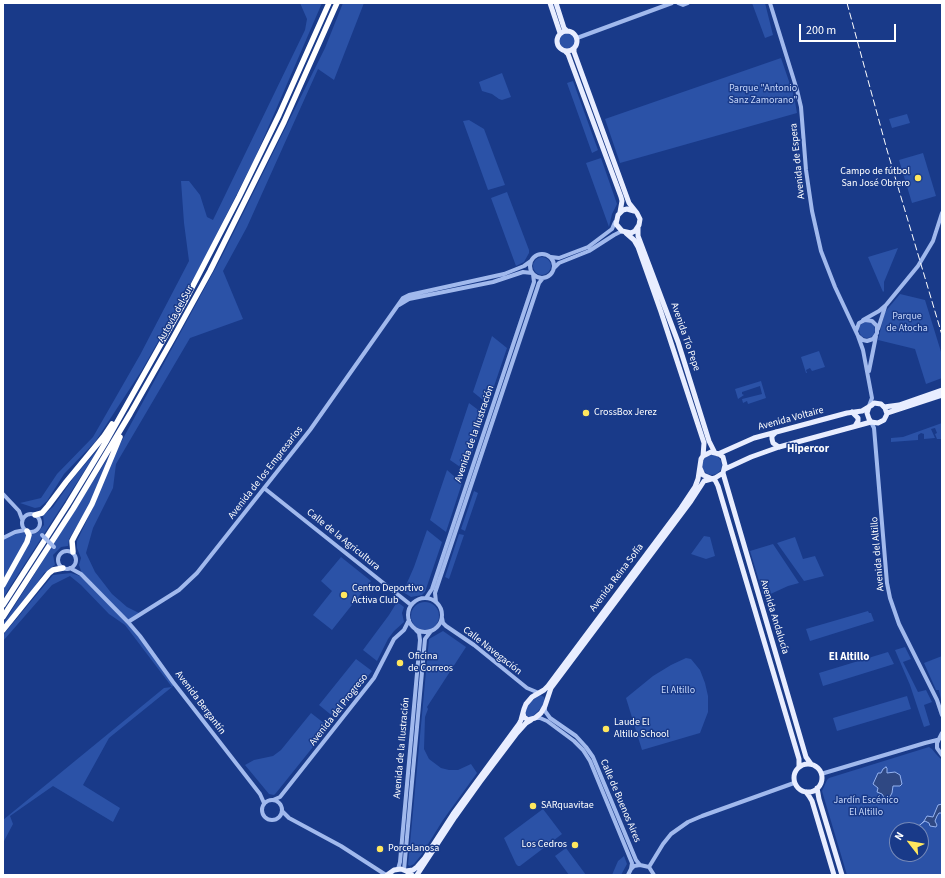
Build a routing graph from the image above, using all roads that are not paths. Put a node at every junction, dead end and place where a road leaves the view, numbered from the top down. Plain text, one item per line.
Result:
1 (329, 3) edge
2 (336, 3) edge
3 (550, 3) edge
4 (556, 3) edge
5 (672, 3) edge
6 (678, 3) edge
7 (688, 3) edge
8 (770, 3) edge
9 (567, 31) junction
10 (560, 33) junction
11 (577, 38) junction
12 (574, 49) junction
13 (565, 51) junction
14 (634, 210) junction
15 (620, 212) junction
16 (942, 213) edge
17 (616, 218) junction
18 (638, 227) junction
19 (624, 232) junction
20 (551, 257) junction
21 (531, 261) junction
22 (554, 268) junction
23 (533, 273) junction
24 (543, 278) junction
25 (886, 305) junction
26 (393, 311) junction
27 (847, 315) junction
28 (862, 321) junction
29 (877, 333) junction
30 (857, 335) junction
31 (868, 373) junction
32 (942, 390) edge
33 (942, 395) edge
34 (872, 398) junction
35 (129, 401) junction
36 (878, 403) junction
37 (869, 407) junction
38 (884, 407) junction
39 (852, 412) junction
40 (130, 414) junction
41 (887, 414) junction
42 (871, 422) junction
43 (855, 426) junction
44 (876, 426) junction
45 (777, 431) junction
46 (779, 447) junction
47 (717, 453) junction
48 (704, 456) junction
49 (699, 467) junction
50 (724, 471) junction
51 (711, 478) junction
52 (264, 488) junction
53 (3, 494) edge
54 (19, 510) junction
55 (28, 514) junction
56 (36, 515) junction
57 (22, 519) junction
58 (22, 524) junction
59 (39, 526) junction
60 (28, 531) junction
61 (14, 532) junction
62 (41, 533) junction
63 (3, 538) edge
64 (55, 548) junction
65 (64, 550) junction
66 (73, 552) junction
67 (58, 558) junction
68 (75, 563) junction
69 (63, 568) junction
70 (70, 568) junction
71 (81, 574) junction
72 (3, 584) edge
73 (426, 598) junction
74 (436, 602) junction
75 (3, 605) edge
76 (411, 605) junction
77 (3, 617) edge
78 (442, 618) junction
79 (409, 620) junction
80 (128, 622) junction
81 (446, 626) junction
82 (437, 627) junction
83 (415, 629) junction
84 (3, 630) edge
85 (404, 630) junction
86 (431, 631) junction
87 (529, 689) junction
88 (539, 693) junction
89 (547, 698) junction
90 (528, 701) junction
91 (545, 706) junction
92 (523, 713) junction
93 (942, 715) edge
94 (533, 719) junction
95 (942, 734) edge
96 (937, 740) junction
97 (942, 755) edge
98 (811, 764) junction
99 (799, 766) junction
100 (821, 774) junction
101 (794, 783) junction
102 (817, 788) junction
103 (806, 792) junction
104 (260, 794) junction
105 (280, 797) junction
106 (271, 800) junction
107 (264, 803) junction
108 (280, 804) junction
109 (282, 811) junction
110 (278, 818) junction
111 (289, 818) junction
112 (640, 865) junction
113 (649, 867) junction
114 (631, 869) junction
115 (398, 870) junction
116 (405, 870) junction
117 (387, 875) edge
118 (412, 875) edge
119 (417, 875) edge
120 (628, 875) edge
121 (654, 875) edge
122 (834, 875) edge
123 (842, 875) edge

1 - 35 highway, Autovía del Sur
2 - 40 highway, Autovía del Sur
3 - 10 main road
4 - 9 main road
5 - 11 street
6 - 7 street
8 - 27 street, Avenida de Espera
9 - 10 main road
9 - 11 main road
10 - 13 main road
11 - 12 main road
12 - 13 main road
12 - 14 main road
13 - 15 main road
14 - 15 main road
14 - 18 main road
15 - 17 main road
16 - 25 street
17 - 19 main road
17 - 20 street
18 - 19 main road
18 - 47 main road, Avenida Tío Pepe
19 - 22 street
19 - 48 main road, Avenida Tío Pepe
20 - 21 street
20 - 22 street
21 - 23 street
21 - 26 street, Avenida de los Empresarios
22 - 24 street
23 - 24 street
23 - 26 street, Avenida de los Empresarios
23 - 73 street, Avenida de la Ilustración
24 - 74 street, Avenida de la Ilustración
25 - 28 street
25 - 29 street, Avenida de Espera
26 - 52 street, Avenida de los Empresarios
27 - 28 street
27 - 30 street, Avenida de Espera
28 - 29 street
28 - 30 street
29 - 30 street
29 - 31 street, Avenida de Espera
30 - 31 street, Avenida de Espera
31 - 34 street, Avenida de Espera
32 - 38 main road
33 - 41 main road
34 - 36 street
34 - 37 street, Avenida de Espera
35 - 56 highway
35 - 75 highway, Autovía del Sur
36 - 37 main road
36 - 38 main road
37 - 39 main road, Avenida Voltaire
37 - 42 main road
38 - 41 main road
39 - 43 main road
39 - 45 main road, Avenida Voltaire
40 - 66 highway
40 - 77 highway, Autovía del Sur
41 - 44 main road
42 - 43 main road
42 - 44 main road
43 - 46 main road
44 - 93 street, Avenida del Altillo
45 - 46 main road
45 - 47 main road, Avenida Voltaire
46 - 50 main road
47 - 48 main road
47 - 50 main road
48 - 49 main road
49 - 51 main road
49 - 88 main road, Avenida Reina Sofía
50 - 51 main road
50 - 98 main road, Avenida Andalucía
51 - 89 main road, Avenida Reina Sofía
51 - 99 main road, Avenida Andalucía
52 - 76 street, Calle de la Agricultura
52 - 80 street, Avenida de los Empresarios
53 - 54 street
54 - 55 street
54 - 57 street
55 - 56 street
55 - 57 street
56 - 59 street
57 - 58 street
58 - 60 street
58 - 61 street
59 - 60 street
59 - 62 street
60 - 61 street
60 - 62 street
60 - 72 highway
61 - 63 street
62 - 64 street, bridge
64 - 65 street
64 - 67 street
65 - 66 street
65 - 67 street
66 - 68 street
67 - 69 street
68 - 70 street
68 - 71 street
69 - 70 street
69 - 84 highway
70 - 71 street
71 - 80 street, Avenida Bergantín
73 - 74 street
73 - 76 street
74 - 78 street
76 - 79 street
78 - 81 street, Calle Navegación
78 - 82 street
79 - 83 street
79 - 85 street, Avenida del Progreso
80 - 104 street, Avenida Bergantín
81 - 82 street
81 - 87 street, Calle Navegación
82 - 86 street
83 - 85 street
83 - 86 street
83 - 115 street, Avenida de la Ilustración
85 - 105 street, Avenida del Progreso
86 - 116 street, Avenida de la Ilustración
87 - 88 street, Calle Navegación
87 - 90 street
88 - 89 main road
88 - 90 main road, Avenida Reina Sofía
89 - 91 main road, Avenida Reina Sofía
90 - 92 main road
91 - 94 main road
91 - 112 street, Calle de Buenos Aires
92 - 94 main road
92 - 116 main road
94 - 114 street, Calle de Buenos Aires
94 - 119 main road
95 - 96 street
96 - 97 street
96 - 100 street
98 - 99 main road
98 - 100 main road
99 - 101 main road
100 - 102 main road
101 - 103 main road
101 - 113 street
102 - 103 main road
102 - 123 main road
103 - 122 main road
104 - 106 street, Avenida Bergantín
104 - 107 street, Avenida Bergantín
105 - 106 street, Avenida del Progreso
105 - 108 street
106 - 107 street
106 - 108 street
107 - 110 street
108 - 109 street
109 - 110 street
109 - 111 street
110 - 111 street
111 - 117 street
112 - 113 street
112 - 114 street
113 - 121 street
114 - 120 street
115 - 116 main road
115 - 117 main road
116 - 118 main road

